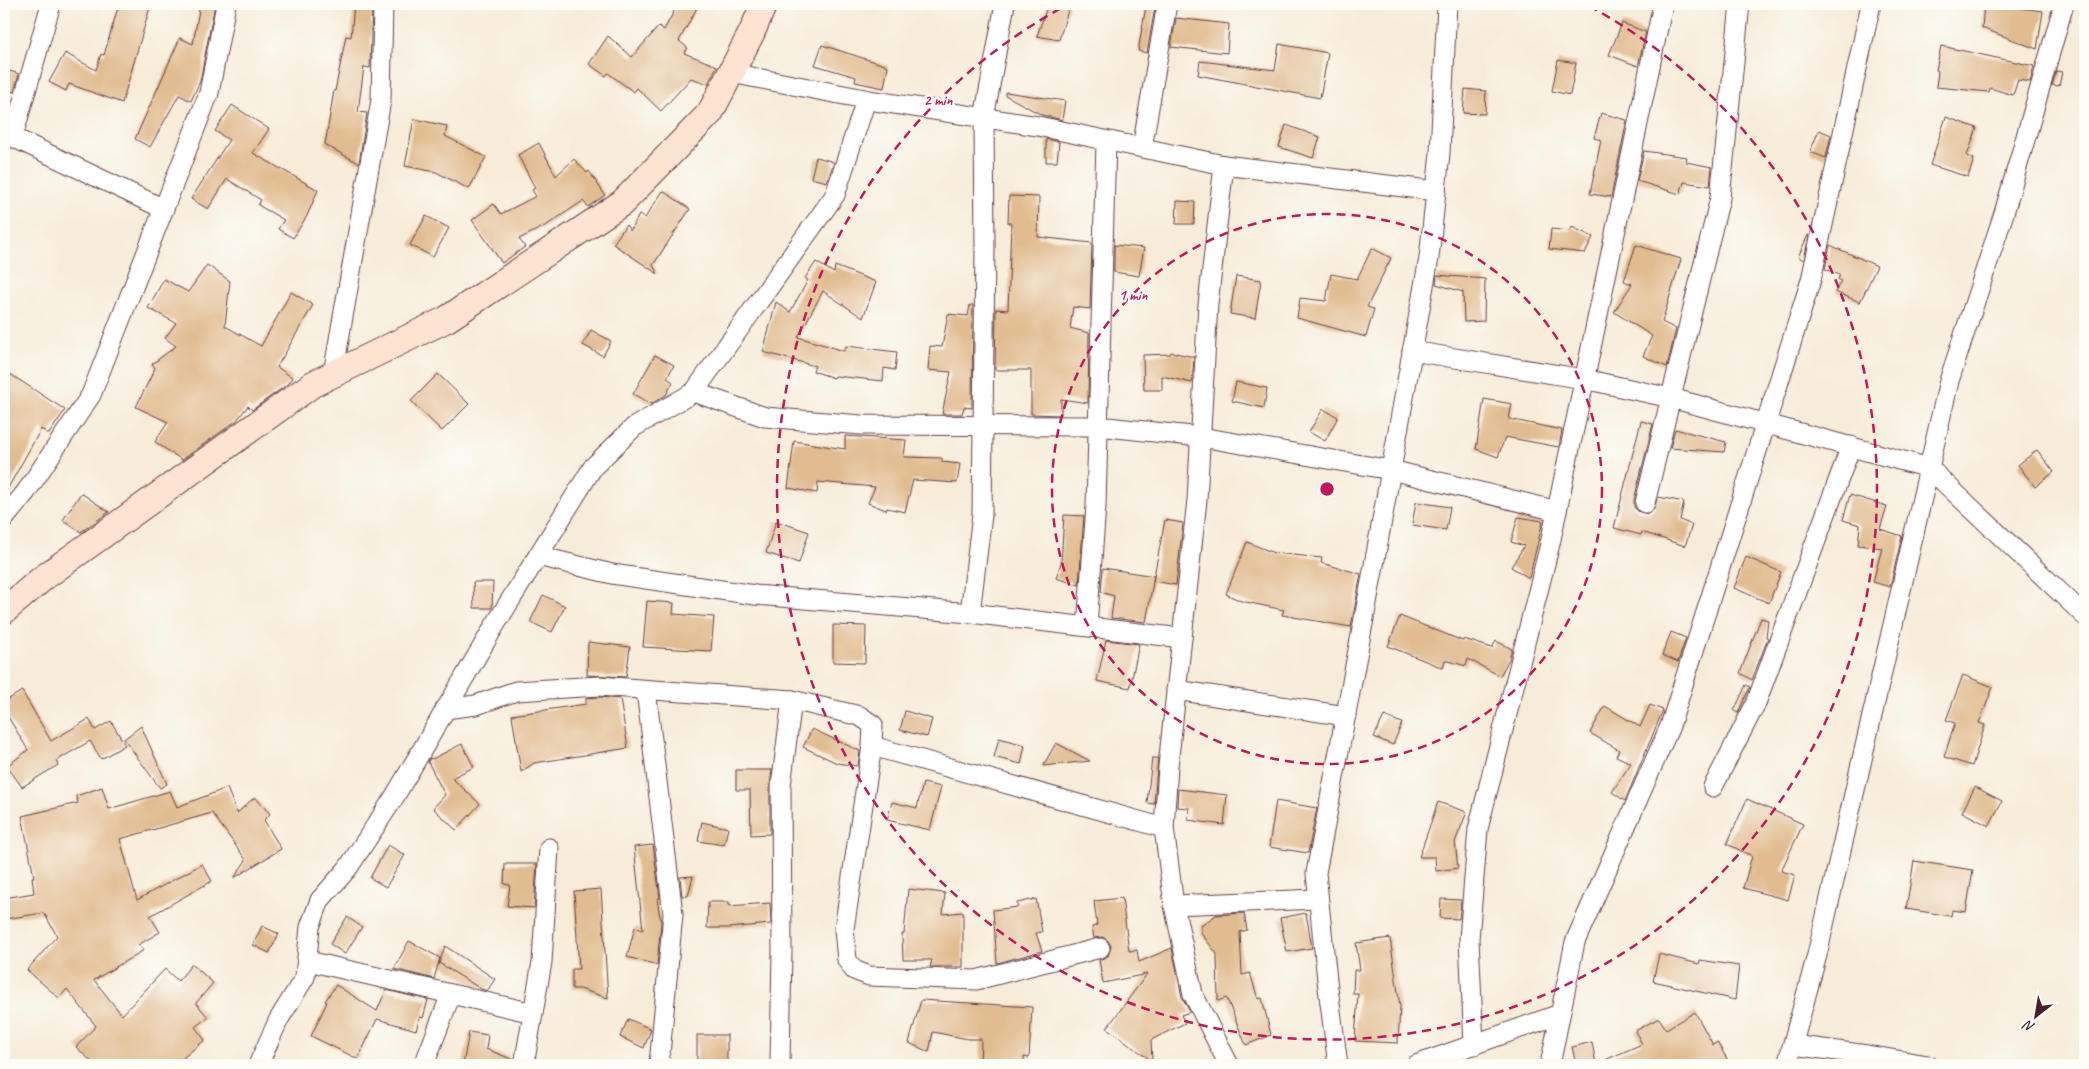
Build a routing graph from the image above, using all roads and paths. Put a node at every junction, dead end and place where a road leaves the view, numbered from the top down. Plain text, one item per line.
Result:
1 (50, 4) edge
2 (226, 4) edge
3 (383, 4) edge
4 (764, 4) edge
5 (1005, 4) edge
6 (1167, 4) edge
7 (1447, 4) edge
8 (1663, 4) edge
9 (1740, 4) edge
10 (1871, 4) edge
11 (2064, 4) edge
12 (731, 73) junction
13 (866, 100) junction
14 (984, 118) junction
15 (8, 135) edge
16 (1106, 140) junction
17 (1142, 148) junction
18 (1224, 166) junction
19 (1436, 191) junction
20 (164, 209) junction
21 (1412, 351) junction
22 (333, 374) junction
23 (1584, 379) junction
24 (694, 392) junction
25 (1671, 398) junction
26 (1766, 422) junction
27 (983, 425) junction
28 (1098, 426) junction
29 (1200, 438) junction
30 (1851, 446) junction
31 (1929, 468) junction
32 (1391, 470) junction
33 (1645, 503) dead end
34 (1557, 511) junction
35 (4, 520) edge
36 (538, 556) junction
37 (4, 611) edge
38 (970, 613) junction
39 (2085, 616) edge
40 (1087, 626) junction
41 (1182, 638) junction
42 (646, 690) junction
43 (1176, 690) junction
44 (792, 700) junction
45 (445, 709) junction
46 (1346, 716) junction
47 (872, 746) junction
48 (1713, 787) dead end
49 (1164, 828) junction
50 (549, 848) dead end
51 (1318, 899) junction
52 (1174, 905) junction
53 (1100, 948) dead end
54 (308, 961) junction
55 (451, 994) junction
56 (533, 1013) junction
57 (1560, 1014) junction
58 (1474, 1045) junction
59 (1793, 1045) junction
60 (258, 1065) edge
61 (424, 1065) edge
62 (524, 1065) edge
63 (659, 1065) edge
64 (780, 1065) edge
65 (1229, 1065) edge
66 (1338, 1065) edge
67 (1416, 1065) edge
68 (1550, 1065) edge
69 (1787, 1065) edge
70 (1928, 1065) edge

1 - 15 street
2 - 20 street
3 - 22 street
4 - 12 street
5 - 14 street
6 - 17 street
7 - 19 street
8 - 23 street
9 - 25 street
10 - 26 street
11 - 31 street
12 - 13 street
12 - 22 street
13 - 14 street
13 - 24 street
14 - 16 street
14 - 27 street
15 - 20 street
16 - 17 street
16 - 28 street
17 - 18 street
18 - 19 street
18 - 29 street
19 - 21 street
20 - 35 street
21 - 23 street
21 - 32 street
22 - 37 street
23 - 25 street
23 - 34 street
24 - 27 street
24 - 36 street
25 - 26 street
25 - 33 street
26 - 30 street
26 - 57 street
27 - 28 street
27 - 38 street
28 - 29 street
28 - 40 street
29 - 32 street
29 - 41 street
30 - 31 street
30 - 48 street
31 - 39 street
31 - 59 street
32 - 34 street
32 - 46 street
34 - 58 street
36 - 38 street
36 - 45 street
38 - 40 street
40 - 41 street
41 - 43 street
42 - 44 street
42 - 45 street
42 - 63 street
43 - 46 street
43 - 49 street
44 - 47 street
44 - 64 street
45 - 54 street
46 - 51 street
47 - 49 street
47 - 53 street
49 - 52 street
50 - 56 street
51 - 52 street
51 - 66 street
52 - 65 street
54 - 55 street
54 - 60 street
55 - 56 street
55 - 61 street
56 - 62 street
57 - 58 street
57 - 68 street
58 - 67 street
59 - 69 street
59 - 70 street

